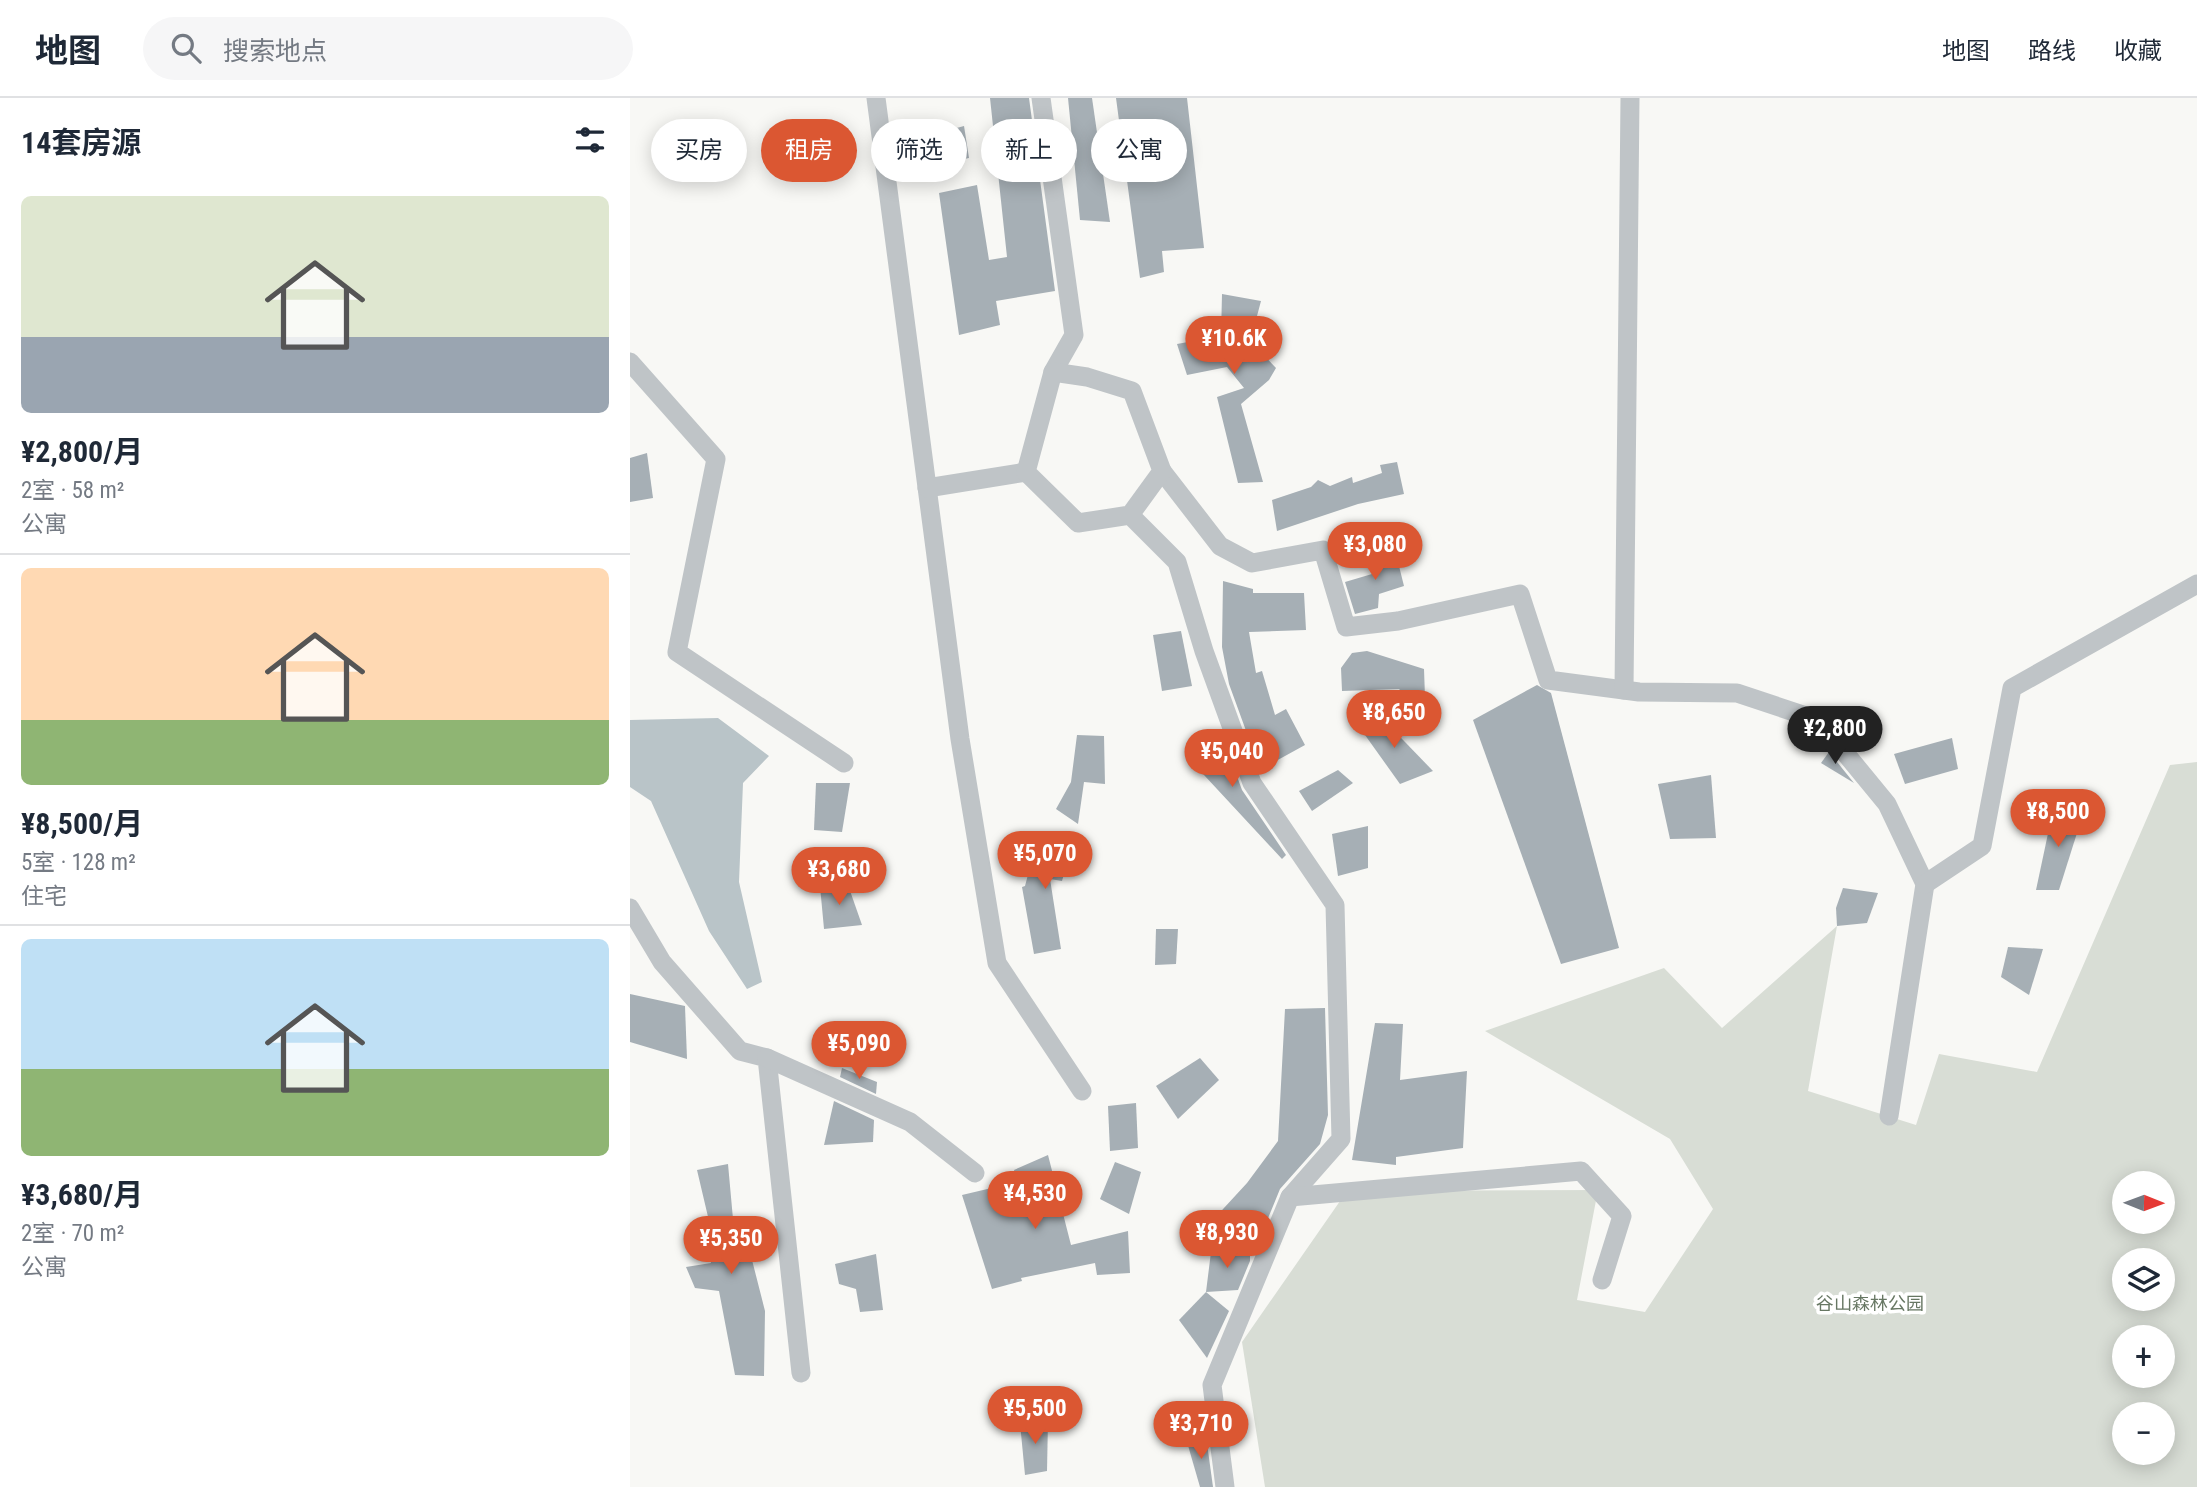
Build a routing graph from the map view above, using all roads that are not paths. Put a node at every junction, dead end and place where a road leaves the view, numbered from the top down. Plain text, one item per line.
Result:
1 (876, 98) edge
2 (1041, 98) edge
3 (1630, 98) edge
4 (630, 362) edge
5 (1053, 372) junction
6 (1162, 471) junction
7 (1026, 472) junction
8 (927, 488) junction
9 (1130, 515) junction
10 (2197, 583) edge
11 (1624, 690) junction
12 (844, 763) dead end
13 (1925, 884) junction
14 (630, 908) edge
15 (767, 1058) junction
16 (1082, 1091) dead end
17 (1889, 1116) dead end
18 (975, 1173) dead end
19 (1290, 1197) junction
20 (1602, 1280) dead end
21 (801, 1373) dead end
22 (1225, 1487) edge

1 - 8 street
2 - 5 street
3 - 11 street
4 - 12 street
5 - 6 street
5 - 7 street
6 - 9 street
6 - 11 street
7 - 8 street
7 - 9 street
8 - 16 street
9 - 19 street
10 - 13 street
11 - 13 street
13 - 17 street
14 - 15 street
15 - 18 street
15 - 21 street
19 - 20 street
19 - 22 street

